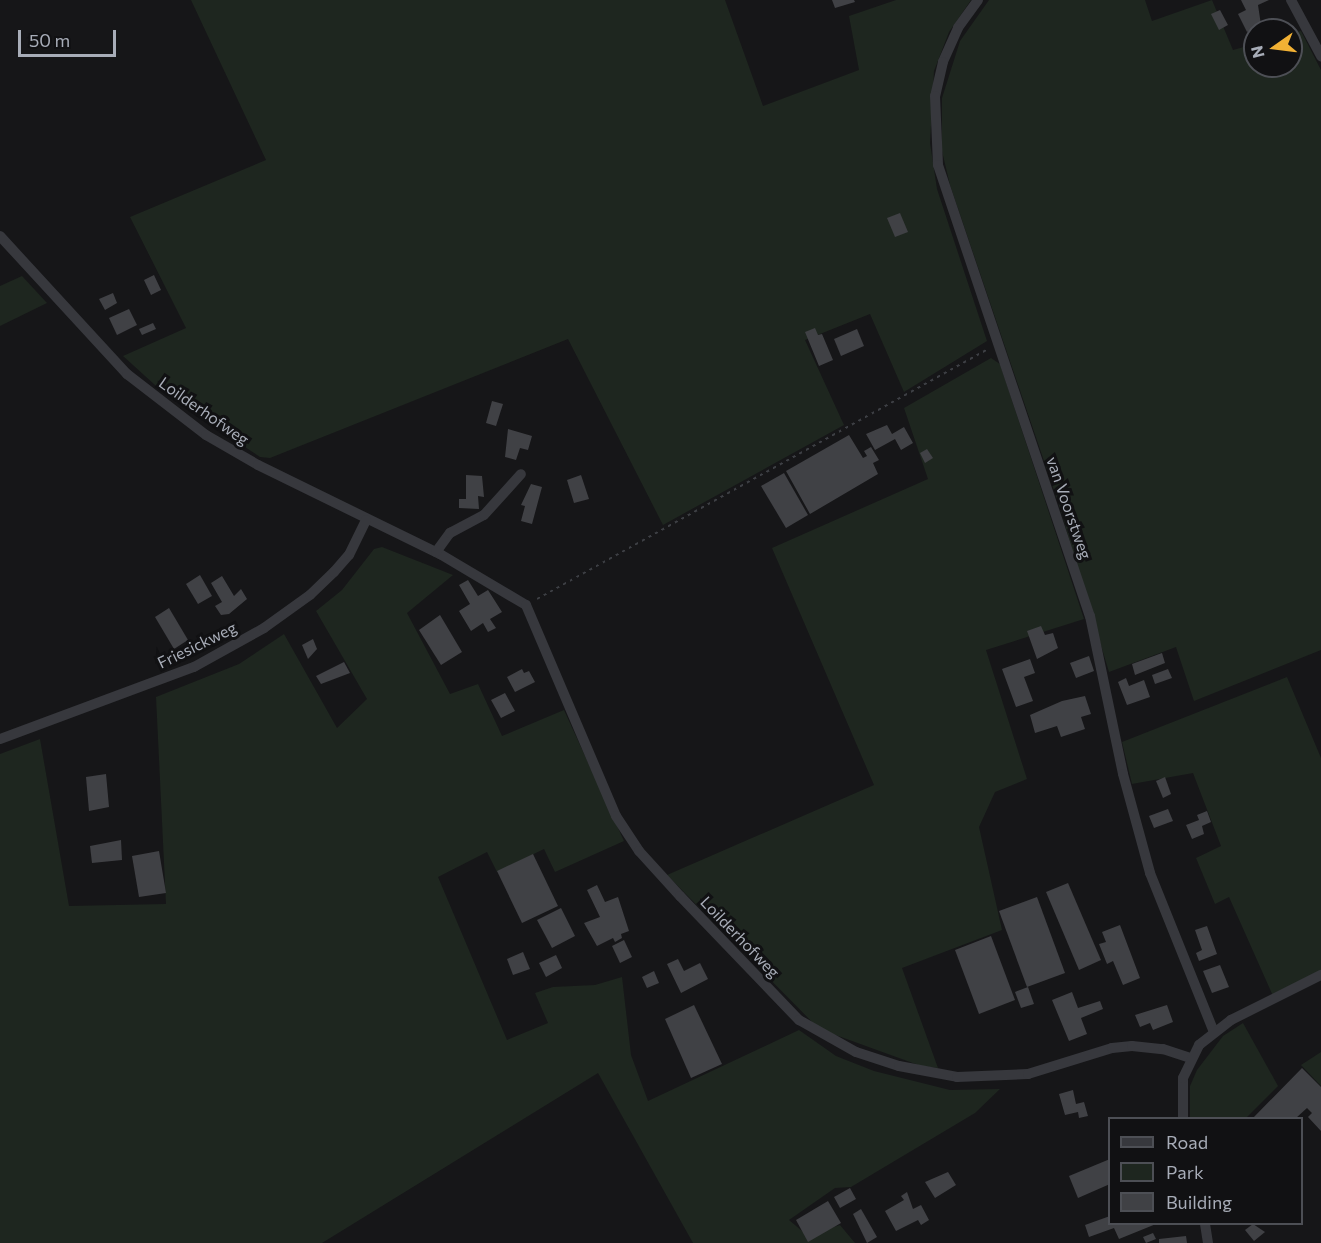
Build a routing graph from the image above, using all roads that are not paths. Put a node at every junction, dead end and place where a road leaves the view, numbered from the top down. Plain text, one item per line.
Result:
1 (978, 0) edge
2 (1291, 0) edge
3 (1321, 56) edge
4 (0, 236) edge
5 (521, 474) dead end
6 (366, 520) junction
7 (436, 552) junction
8 (0, 739) edge
9 (1321, 975) edge
10 (1214, 1030) junction
11 (1190, 1058) junction
12 (1183, 1117) edge
13 (1205, 1225) edge
14 (1208, 1243) edge

1 - 10 street, van Voorstweg
2 - 3 street
4 - 6 street, Loilderhofweg
5 - 7 street
6 - 7 street, Loilderhofweg
6 - 8 street, Friesickweg
7 - 11 street, Loilderhofweg
9 - 10 street
10 - 11 street
11 - 12 street
13 - 14 street

